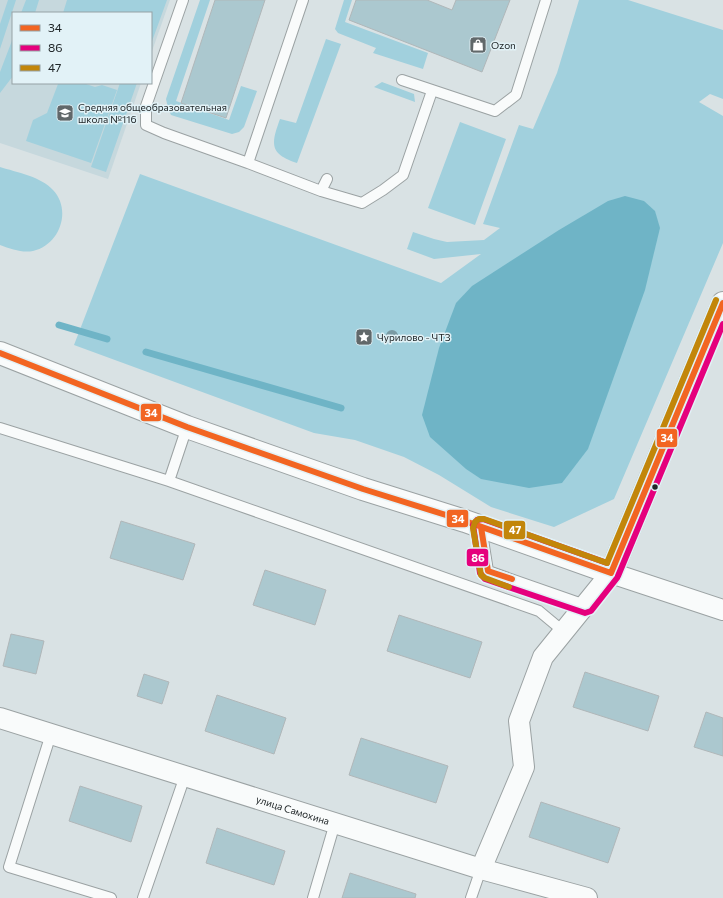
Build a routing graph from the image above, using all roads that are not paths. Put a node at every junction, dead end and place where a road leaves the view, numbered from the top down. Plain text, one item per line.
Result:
1 (183, 0) edge
2 (303, 0) edge
3 (546, 0) edge
4 (402, 80) dead end
5 (432, 91) junction
6 (248, 162) junction
7 (327, 179) dead end
8 (321, 191) junction
9 (723, 303) edge
10 (0, 353) edge
11 (187, 426) junction
12 (0, 428) edge
13 (169, 480) junction
14 (481, 527) junction
15 (611, 573) junction
16 (585, 605) junction
17 (723, 610) edge
18 (564, 631) junction
19 (0, 718) edge
20 (51, 734) junction
21 (185, 776) junction
22 (335, 823) junction
23 (481, 869) junction
24 (575, 896) edge
25 (111, 898) edge
26 (143, 898) edge
27 (313, 898) edge
28 (471, 898) edge

1 - 6 lane
2 - 6 lane
3 - 5 lane
4 - 5 lane
5 - 8 lane
6 - 8 lane
7 - 8 lane
9 - 15 street
10 - 11 street
11 - 13 lane
11 - 14 street
12 - 13 lane
13 - 18 lane
14 - 15 street
14 - 16 lane
15 - 16 street
15 - 17 street
16 - 18 street
18 - 23 street
19 - 20 street, улица Самохина
20 - 21 street, улица Самохина
20 - 25 lane
21 - 22 street, улица Самохина
21 - 26 lane
22 - 23 street, улица Самохина
22 - 27 lane
23 - 24 street, улица Самохина
23 - 28 lane

